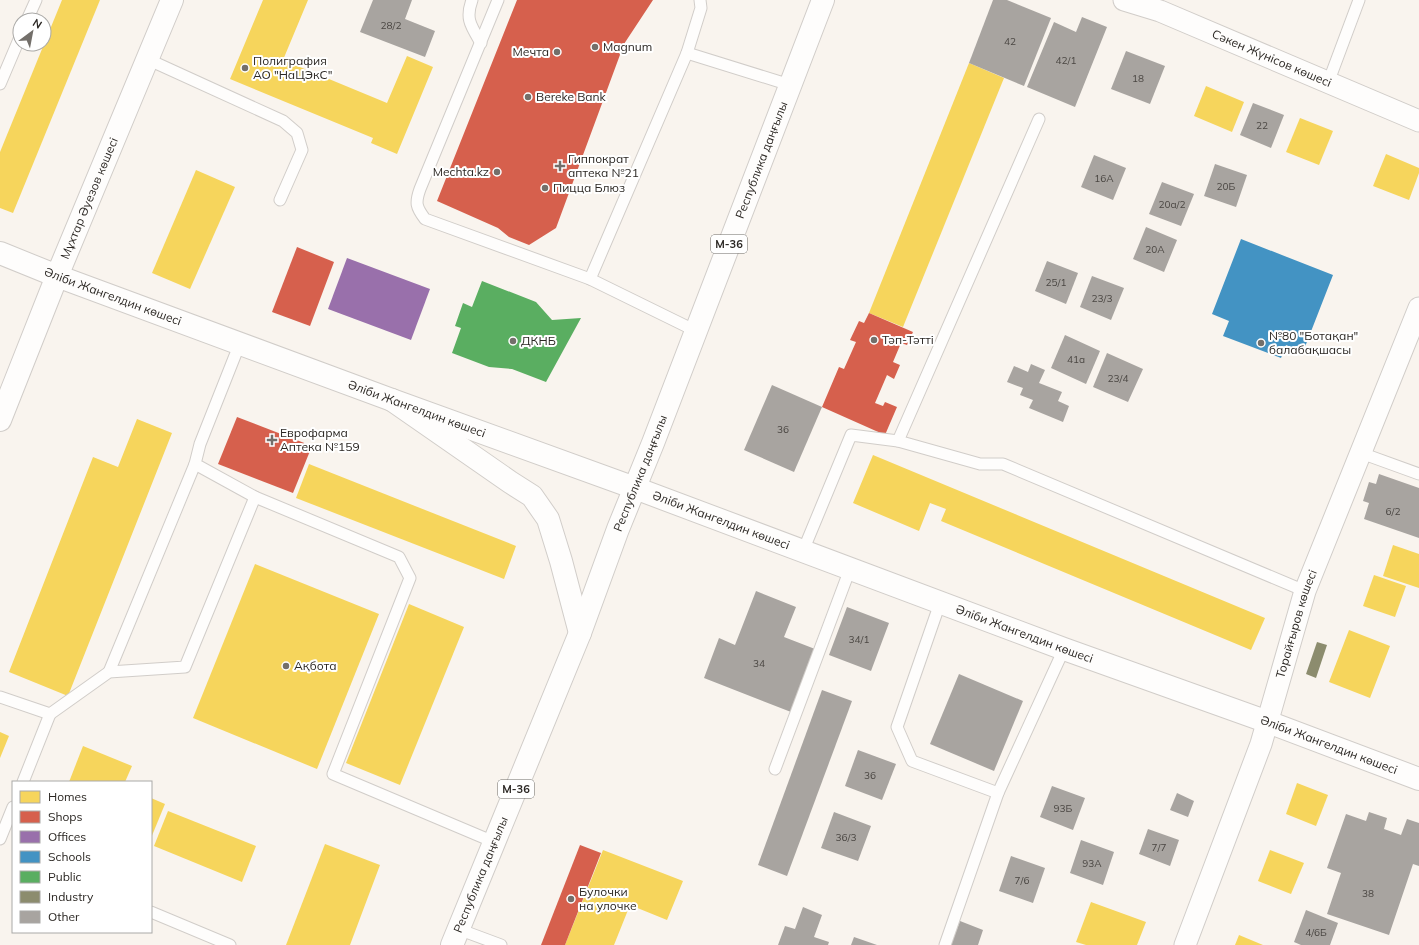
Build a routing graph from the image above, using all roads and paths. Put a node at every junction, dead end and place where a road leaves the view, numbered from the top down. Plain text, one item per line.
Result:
1 (36, 0) edge
2 (172, 0) edge
3 (472, 0) edge
4 (498, 0) edge
5 (700, 0) edge
6 (823, 0) edge
7 (1124, 0) edge
8 (1360, 0) edge
9 (1163, 6) edge
10 (31, 12) edge
11 (480, 43) junction
12 (14, 52) edge
13 (687, 53) junction
14 (147, 60) junction
15 (1328, 83) junction
16 (0, 84) edge
17 (790, 85) junction
18 (1039, 119) dead end
19 (1419, 120) edge
20 (280, 200) dead end
21 (0, 253) edge
22 (57, 276) junction
23 (590, 279) junction
24 (1419, 308) edge
25 (696, 331) junction
26 (240, 343) junction
27 (392, 400) junction
28 (0, 420) edge
29 (898, 441) junction
30 (1361, 453) junction
31 (195, 464) junction
32 (1419, 474) edge
33 (635, 488) junction
34 (254, 497) junction
35 (803, 551) junction
36 (850, 569) junction
37 (1305, 591) junction
38 (940, 603) junction
39 (580, 633) junction
40 (1064, 649) junction
41 (109, 672) junction
42 (0, 696) edge
43 (50, 714) junction
44 (1268, 722) junction
45 (776, 769) dead end
46 (1419, 780) edge
47 (23, 781) edge
48 (998, 794) junction
49 (12, 809) edge
50 (0, 839) edge
51 (494, 842) junction
52 (152, 912) edge
53 (455, 937) edge
54 (230, 945) edge
55 (501, 945) edge
56 (945, 945) edge
57 (1185, 945) edge

1 - 10 lane
2 - 14 street, Мұхтар Әуезов көшесі
3 - 11 lane
4 - 11 lane
5 - 13 lane
6 - 17 street, Республика даңғылы / M-36
7 - 9 street, Сәкен Жүнісов көшесі
8 - 15 lane
9 - 15 street, Сәкен Жүнісов көшесі
11 - 23 lane
12 - 16 lane
13 - 17 lane
13 - 23 lane
14 - 20 lane
14 - 22 street, Мұхтар Әуезов көшесі
15 - 19 street, Сәкен Жүнісов көшесі
17 - 25 street, Республика даңғылы / M-36
18 - 29 lane
21 - 22 street, Әліби Жангелдин көшесі
22 - 26 street, Әліби Жангелдин көшесі
22 - 28 street, Мұхтар Әуезов көшесі
23 - 25 lane
24 - 30 street, Торайғыров көшесі
25 - 33 street, Республика даңғылы / M-36
26 - 27 street, Әліби Жангелдин көшесі
26 - 31 lane
27 - 33 street, Әліби Жангелдин көшесі
27 - 39 street
29 - 35 lane
29 - 37 lane
30 - 32 lane
30 - 37 street, Торайғыров көшесі
31 - 34 lane
31 - 41 lane
33 - 35 street, Әліби Жангелдин көшесі
33 - 39 street, Республика даңғылы / M-36
34 - 41 lane
34 - 51 lane
35 - 36 street, Әліби Жангелдин көшесі
36 - 38 street, Әліби Жангелдин көшесі
36 - 45 lane
37 - 44 street, Торайғыров көшесі
38 - 40 street, Әліби Жангелдин көшесі
38 - 48 lane
39 - 51 street, Республика даңғылы / M-36
40 - 44 street, Әліби Жангелдин көшесі
40 - 48 lane
41 - 43 lane
42 - 43 lane
43 - 47 lane
44 - 46 street, Әліби Жангелдин көшесі
44 - 57 street, Торайғыров көшесі
48 - 56 lane
49 - 50 lane
51 - 53 street, Республика даңғылы / M-36
52 - 54 lane
53 - 55 lane

